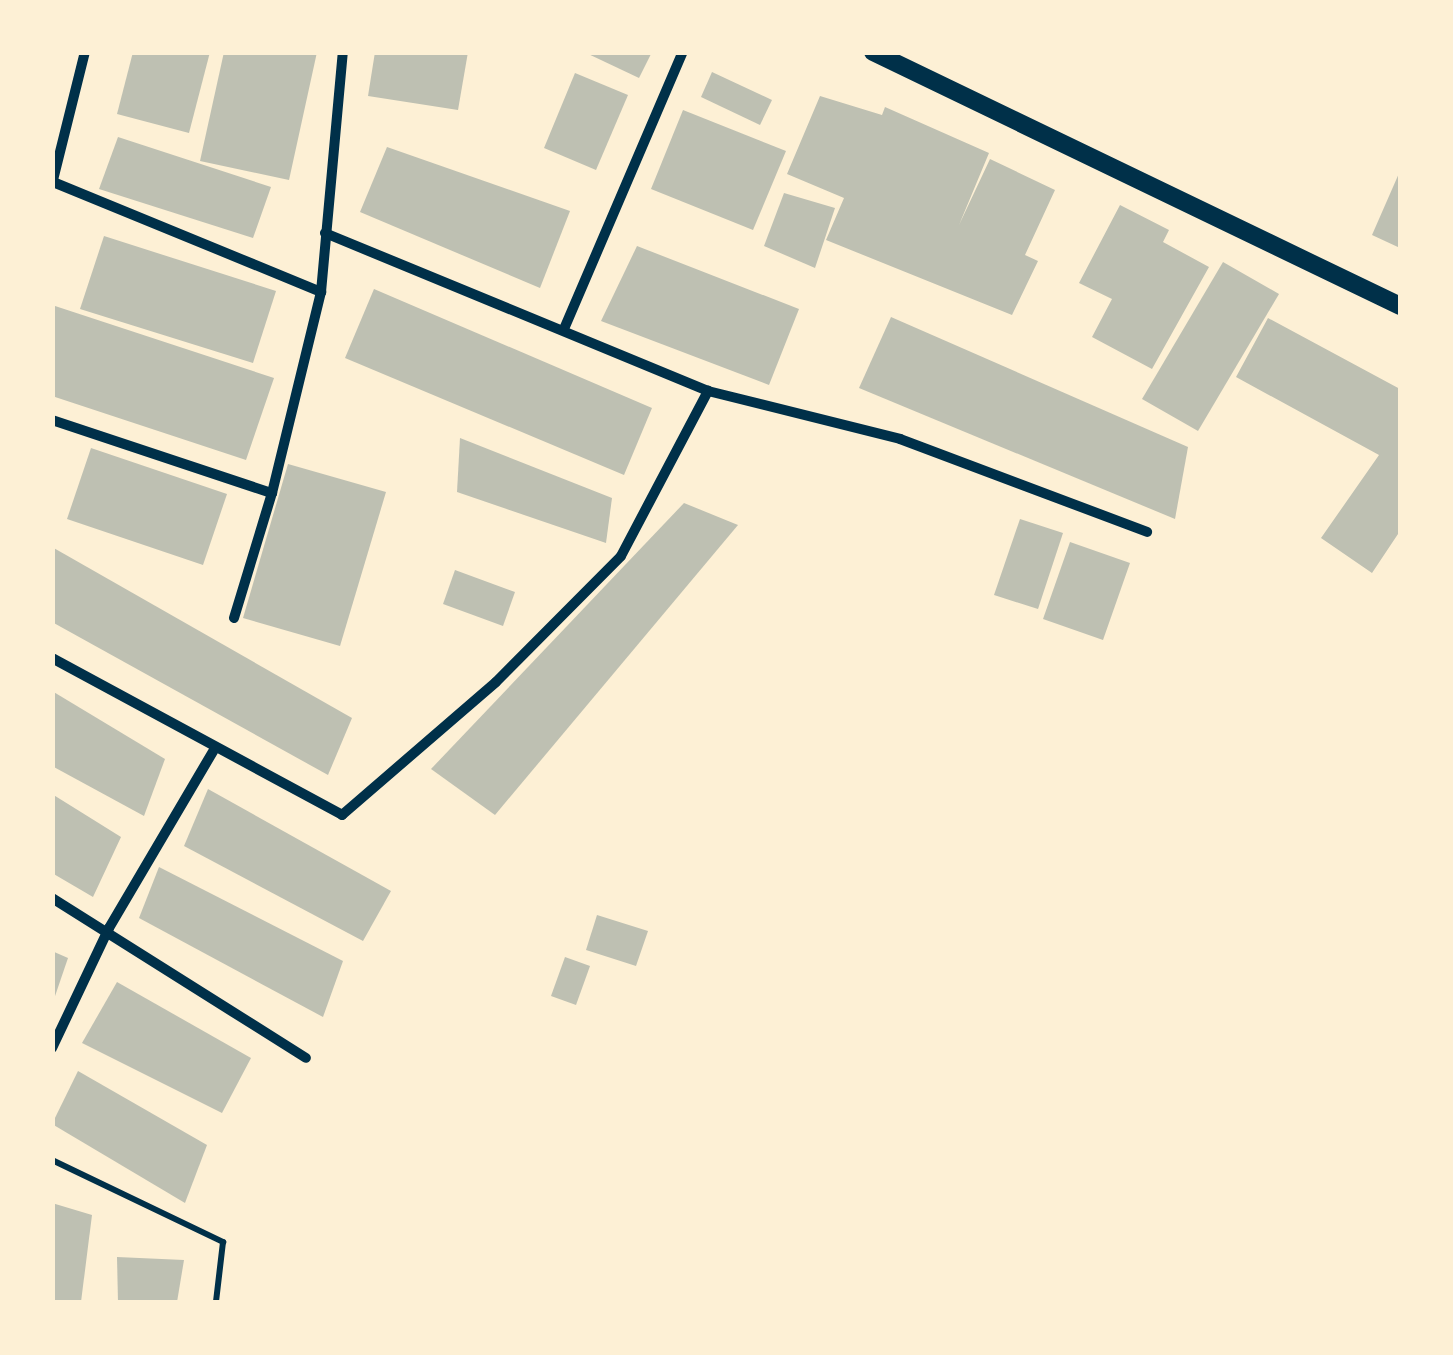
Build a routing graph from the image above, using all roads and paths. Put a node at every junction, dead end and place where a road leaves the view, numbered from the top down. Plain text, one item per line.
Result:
1 (85, 52) edge
2 (343, 52) edge
3 (683, 52) edge
4 (873, 52) edge
5 (53, 183) edge
6 (324, 233) junction
7 (321, 292) junction
8 (1400, 306) edge
9 (564, 330) junction
10 (708, 391) junction
11 (52, 420) edge
12 (272, 493) junction
13 (1147, 532) dead end
14 (234, 618) dead end
15 (52, 658) edge
16 (215, 748) junction
17 (52, 898) edge
18 (109, 928) junction
19 (52, 1048) edge
20 (306, 1058) dead end
21 (52, 1160) edge
22 (216, 1302) edge

1 - 5 street
2 - 6 street
3 - 9 street
4 - 8 street
5 - 7 street
6 - 7 street
6 - 9 street
7 - 12 street
9 - 10 street
10 - 13 street
10 - 16 street
11 - 12 street
12 - 14 street
15 - 16 street
16 - 18 street
17 - 18 street
18 - 19 street
18 - 20 street
21 - 22 path

